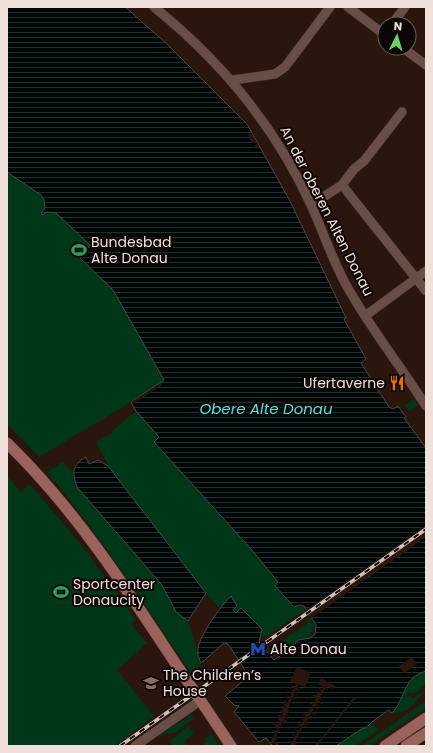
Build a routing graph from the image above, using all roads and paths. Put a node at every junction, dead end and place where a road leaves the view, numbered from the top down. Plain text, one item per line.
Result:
1 (330, 7) edge
2 (348, 7) edge
3 (405, 7) edge
4 (158, 8) edge
5 (398, 16) edge
6 (377, 28) edge
7 (414, 56) edge
8 (426, 65) edge
9 (233, 80) junction
10 (402, 112) dead end
11 (342, 185) junction
12 (311, 205) junction
13 (426, 271) edge
14 (417, 279) junction
15 (426, 290) edge
16 (365, 316) junction
17 (426, 406) edge
18 (7, 444) edge
19 (201, 700) junction
20 (426, 718) edge
21 (426, 733) edge
22 (135, 746) edge
23 (231, 746) edge
24 (385, 746) edge
25 (406, 746) edge

1 - 9 street
2 - 6 street
3 - 5 street
4 - 9 street, An der oberen Alten Donau
7 - 8 street
9 - 12 street, An der oberen Alten Donau
10 - 11 street
11 - 12 street
11 - 14 street
12 - 16 street, An der oberen Alten Donau
13 - 14 street
14 - 15 street
14 - 16 street
16 - 17 street, An der oberen Alten Donau
18 - 19 main road
19 - 22 street
19 - 23 main road
20 - 24 main road
21 - 25 main road

